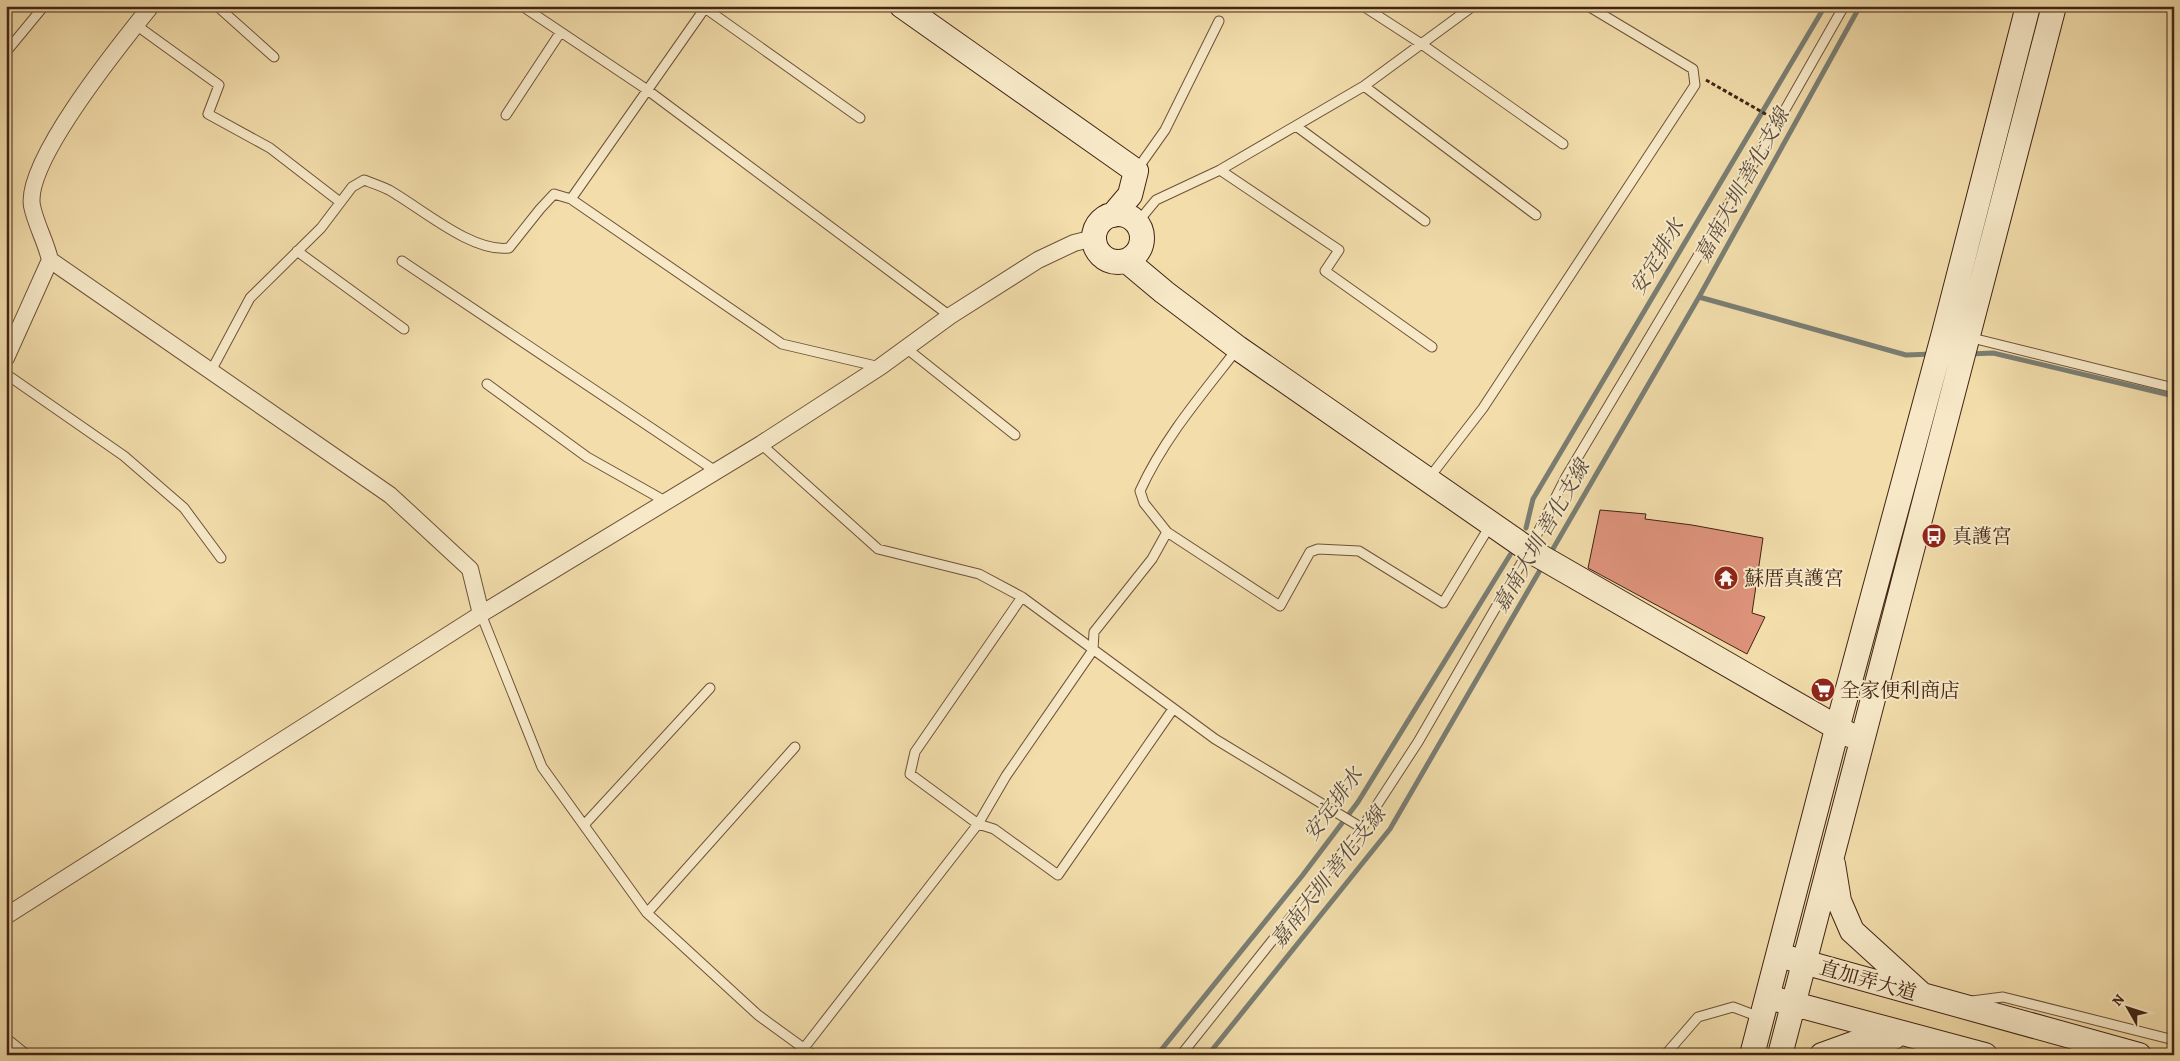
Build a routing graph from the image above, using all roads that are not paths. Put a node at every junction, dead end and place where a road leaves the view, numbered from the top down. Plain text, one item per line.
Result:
1 (44, 6) edge
2 (151, 6) edge
3 (217, 6) edge
4 (522, 6) edge
5 (902, 6) edge
6 (1363, 6) edge
7 (1473, 6) edge
8 (1588, 6) edge
9 (1844, 6) edge
10 (2028, 6) edge
11 (2054, 6) edge
12 (1219, 21) dead end
13 (136, 25) junction
14 (560, 33) junction
15 (1420, 43) junction
16 (6, 52) edge
17 (274, 57) dead end
18 (1364, 86) junction
19 (646, 89) junction
20 (506, 115) dead end
21 (860, 118) dead end
22 (1296, 126) junction
23 (1563, 144) dead end
24 (1220, 170) junction
25 (1136, 171) junction
26 (571, 199) junction
27 (340, 202) junction
28 (1113, 215) junction
29 (1536, 215) dead end
30 (1425, 221) dead end
31 (1137, 223) junction
32 (1094, 238) junction
33 (297, 251) junction
34 (50, 260) junction
35 (402, 261) dead end
36 (1127, 261) junction
37 (950, 316) junction
38 (404, 329) dead end
39 (1956, 335) junction
40 (1432, 347) dead end
41 (906, 348) junction
42 (1238, 348) junction
43 (6, 358) edge
44 (880, 367) junction
45 (210, 371) junction
46 (6, 374) edge
47 (487, 384) dead end
48 (2174, 388) edge
49 (1015, 435) dead end
50 (761, 444) junction
51 (714, 470) junction
52 (1428, 478) junction
53 (665, 501) junction
54 (1492, 522) junction
55 (1167, 532) junction
56 (1533, 552) junction
57 (221, 558) dead end
58 (1022, 597) junction
59 (481, 614) junction
60 (1093, 650) junction
61 (710, 688) dead end
62 (1173, 709) junction
63 (1837, 729) junction
64 (1861, 741) junction
65 (795, 747) dead end
66 (978, 824) junction
67 (584, 825) junction
68 (1362, 828) junction
69 (1831, 853) junction
70 (647, 913) junction
71 (6, 916) edge
72 (1779, 955) junction
73 (1804, 962) junction
74 (1922, 995) junction
75 (1792, 1004) junction
76 (1956, 1004) junction
77 (1765, 1007) junction
78 (1913, 1036) junction
79 (6, 1038) edge
80 (2174, 1040) edge
81 (804, 1048) junction
82 (1948, 1049) edge
83 (27, 1055) edge
84 (813, 1055) edge
85 (1181, 1055) edge
86 (1665, 1055) edge
87 (1752, 1055) edge
88 (1780, 1055) edge
89 (1822, 1055) edge
90 (1985, 1055) edge
91 (2139, 1055) edge

1 - 16 lane
2 - 13 street
3 - 17 lane
4 - 14 lane
5 - 25 main road
6 - 15 lane
7 - 15 lane
8 - 52 lane
9 - 56 lane
10 - 39 main road
11 - 39 main road
12 - 25 lane
13 - 27 lane
13 - 34 street
14 - 19 lane
14 - 20 lane
15 - 18 lane
15 - 23 lane
18 - 22 lane
18 - 29 lane
19 - 21 lane
19 - 26 lane
19 - 37 lane
22 - 24 lane
22 - 30 lane
24 - 31 lane
24 - 40 lane
25 - 28 main road
26 - 27 lane
26 - 44 lane
27 - 33 lane
28 - 31 main road
28 - 32 main road
31 - 36 main road
32 - 36 main road
32 - 37 street
33 - 38 lane
33 - 45 lane
34 - 43 street
34 - 45 street
35 - 51 lane
36 - 42 main road
37 - 41 street
39 - 48 lane
39 - 63 main road
39 - 64 main road
41 - 44 street
41 - 49 lane
42 - 52 main road
42 - 55 lane
44 - 50 street
45 - 59 street
46 - 57 lane
47 - 53 lane
50 - 51 street
50 - 58 lane
51 - 53 street
52 - 54 main road
53 - 59 street
54 - 55 lane
54 - 56 main road
55 - 60 lane
56 - 63 main road
56 - 68 lane
58 - 60 lane
58 - 66 lane
59 - 67 lane
59 - 71 street
60 - 62 lane
60 - 66 lane
61 - 67 lane
62 - 66 lane
62 - 68 lane
63 - 64 main road
63 - 72 main road
64 - 69 main road
65 - 70 lane
66 - 81 lane
67 - 70 lane
68 - 85 lane
69 - 73 main road
69 - 74 main road
70 - 81 lane
72 - 73 main road, 直加弄大道
72 - 77 main road
73 - 74 main road, 直加弄大道
73 - 75 main road
74 - 76 main road, 直加弄大道
75 - 77 main road, 直加弄大道
75 - 78 main road, 直加弄大道
75 - 88 main road
76 - 80 lane, 直加弄大道
76 - 91 main road, 直加弄大道
77 - 86 lane
77 - 87 main road
78 - 82 main road, 直加弄大道
78 - 89 main road
79 - 83 lane
81 - 84 lane
82 - 90 main road, 直加弄大道

